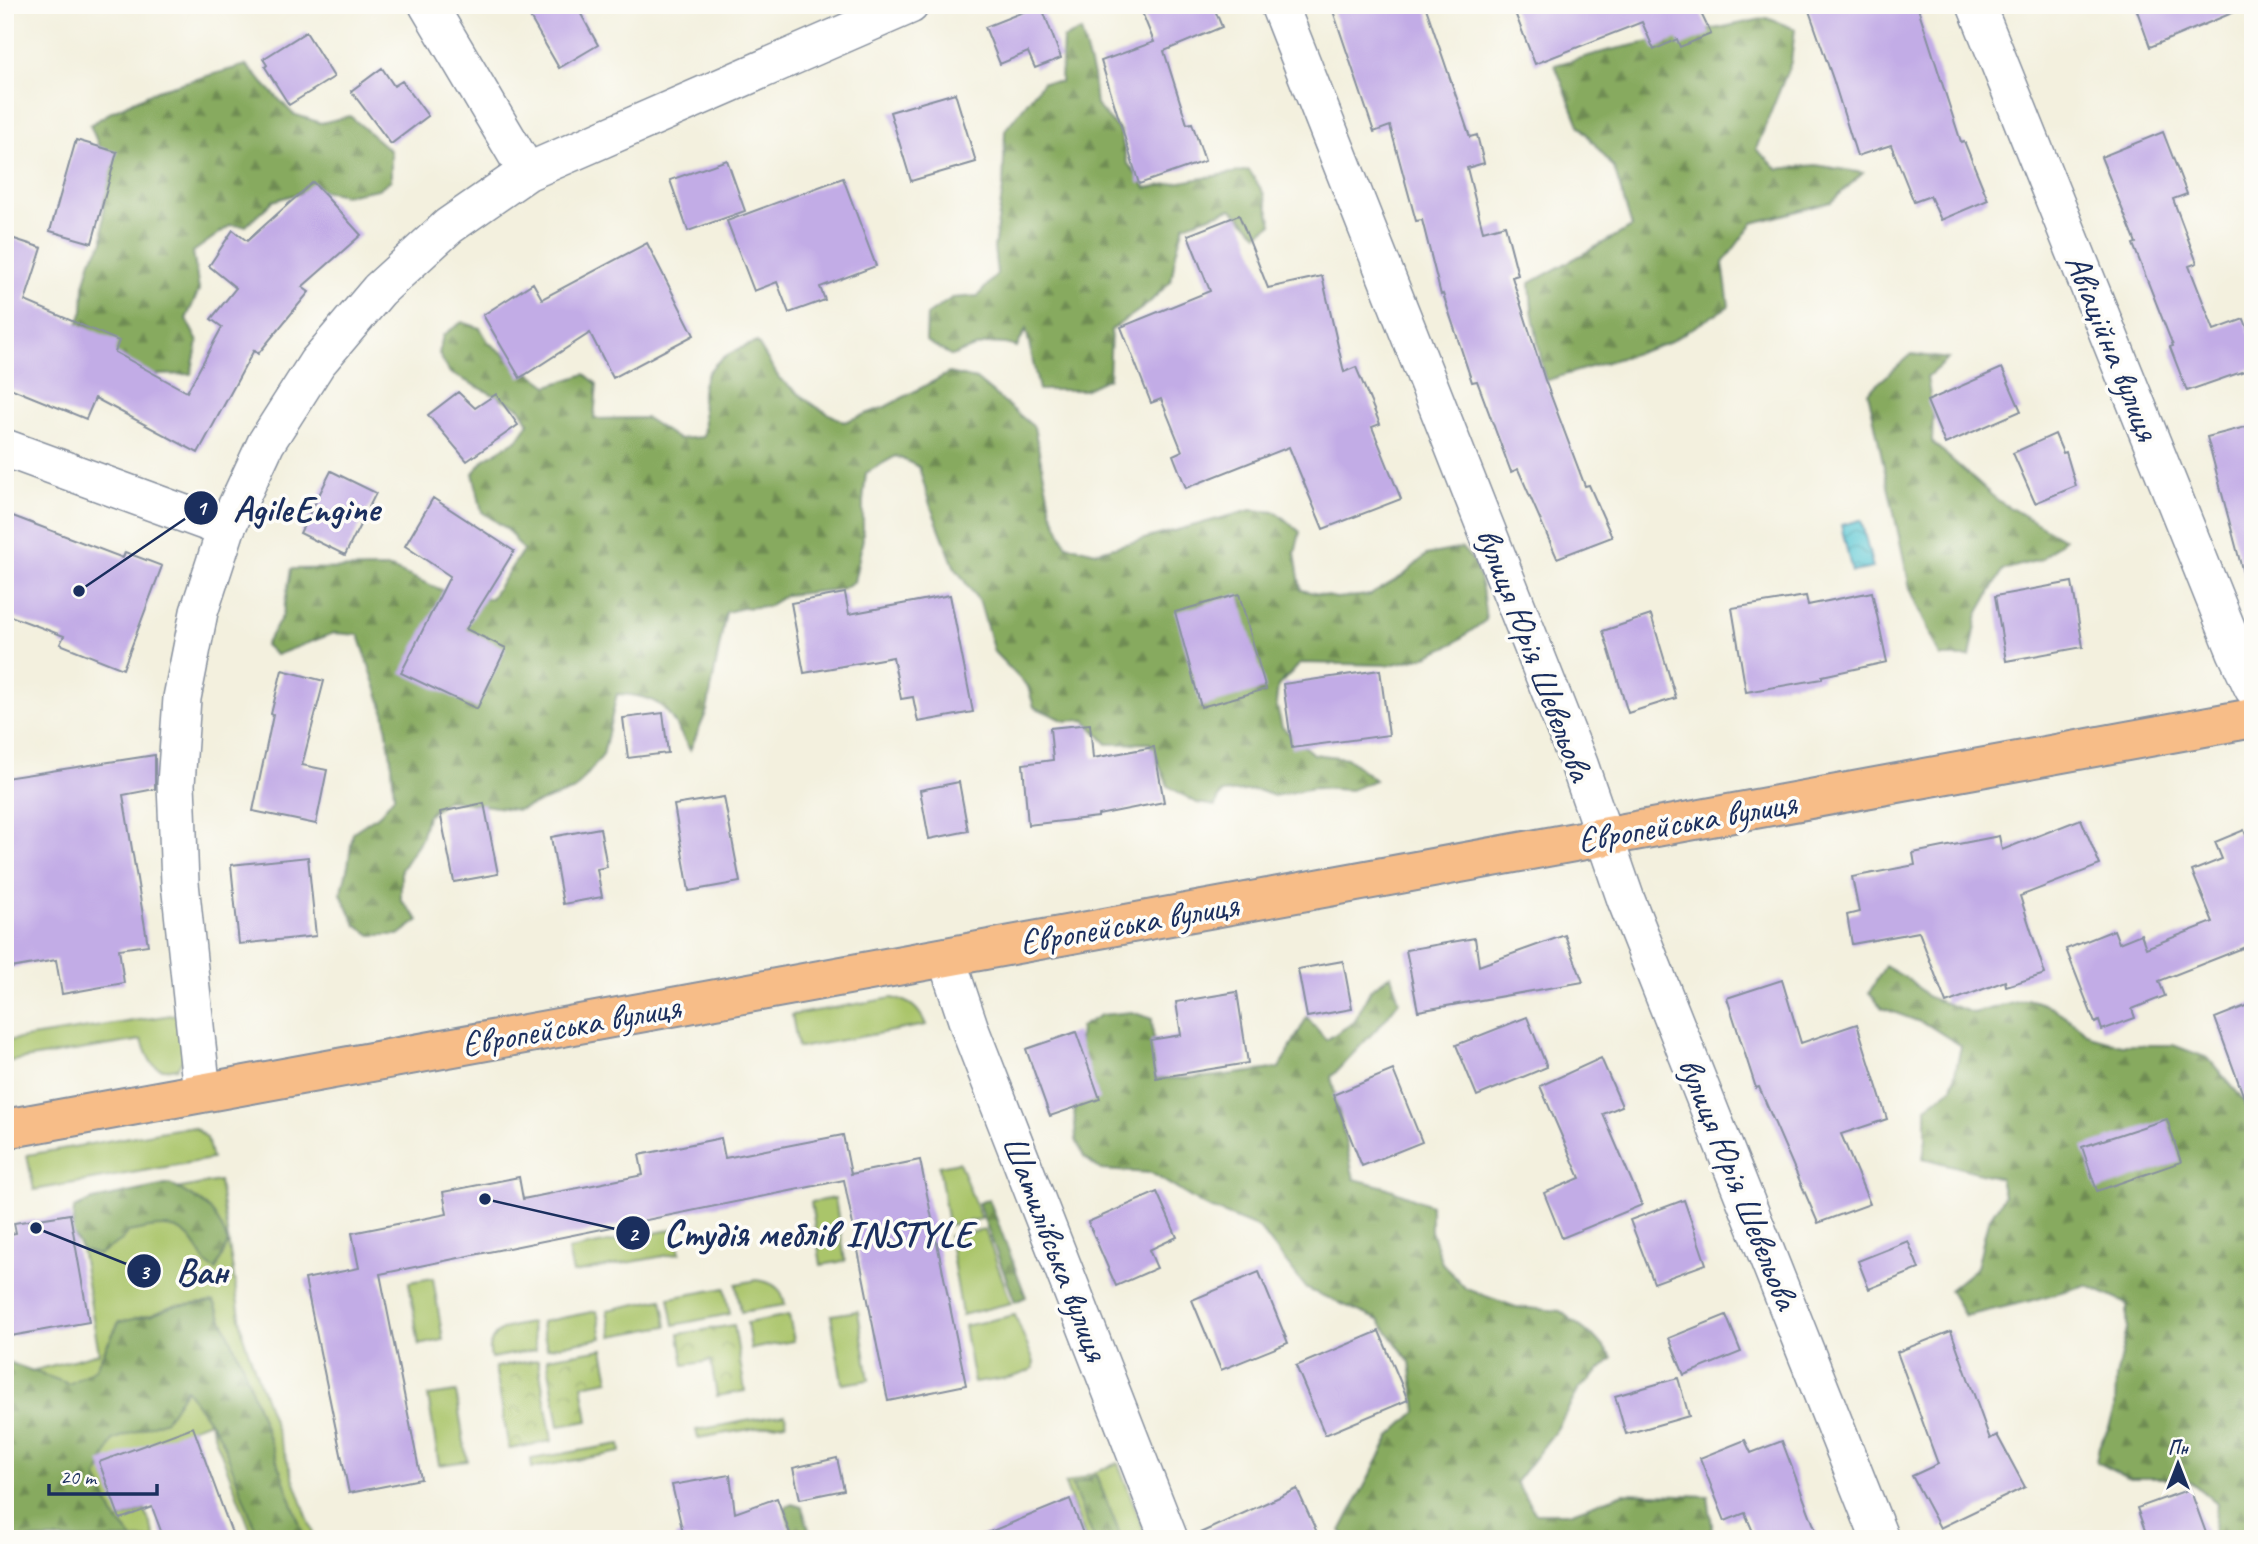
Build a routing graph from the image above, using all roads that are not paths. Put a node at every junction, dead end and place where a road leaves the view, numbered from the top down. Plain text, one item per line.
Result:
1 (428, 5) edge
2 (911, 5) edge
3 (1279, 5) edge
4 (1976, 5) edge
5 (527, 173) junction
6 (5, 448) edge
7 (226, 529) junction
8 (2253, 688) edge
9 (2253, 718) edge
10 (1605, 836) junction
11 (946, 957) junction
12 (202, 1093) junction
13 (5, 1129) edge
14 (1169, 1539) edge
15 (1880, 1539) edge

1 - 5 street
2 - 5 street
3 - 10 street, вулиця Юрія Шевельова
4 - 8 street, Авіаційна вулиця
5 - 7 street
6 - 7 street
7 - 12 street
9 - 10 main road, Європейська вулиця
10 - 11 main road, Європейська вулиця
10 - 15 street, вулиця Юрія Шевельова
11 - 12 main road, Європейська вулиця
11 - 14 street, Шатилівська вулиця
12 - 13 main road, Європейська вулиця

